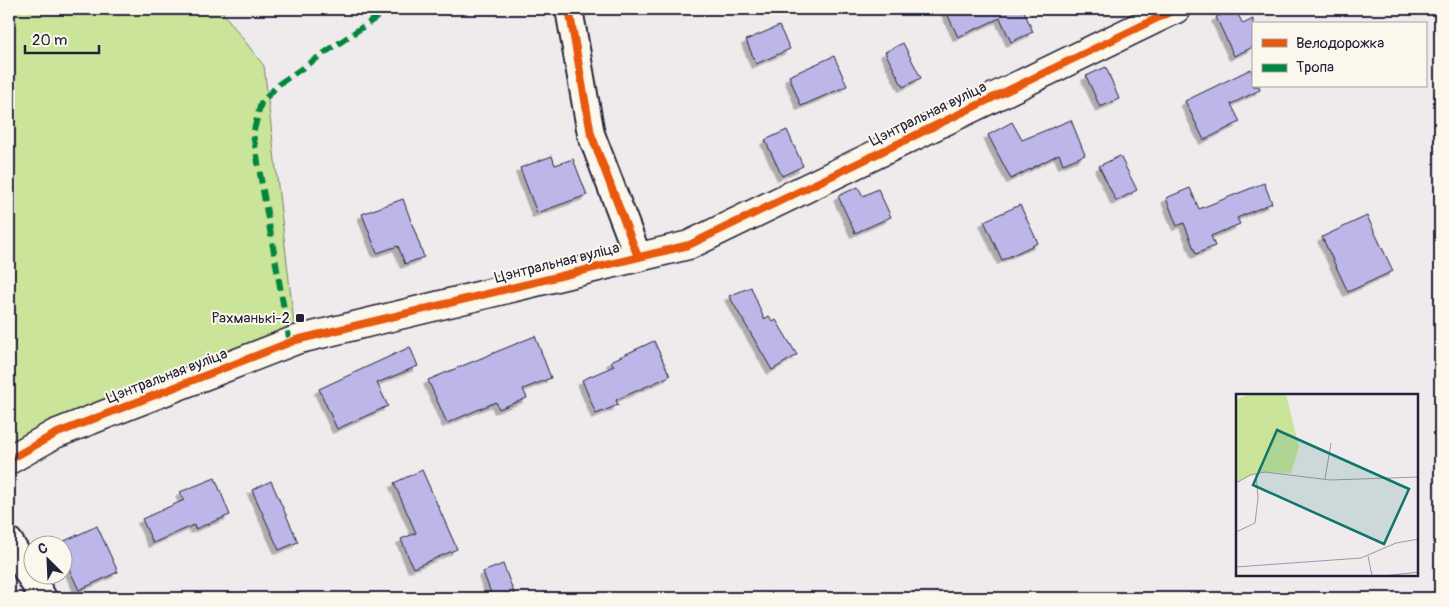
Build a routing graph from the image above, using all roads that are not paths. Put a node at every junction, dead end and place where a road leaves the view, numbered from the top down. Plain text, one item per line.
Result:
1 (570, 9) edge
2 (1176, 9) edge
3 (638, 257) junction
4 (9, 460) edge
5 (9, 541) edge
6 (42, 598) edge

1 - 3 street
2 - 3 street, Цэнтральная вуліца
3 - 4 street, Цэнтральная вуліца
5 - 6 street

